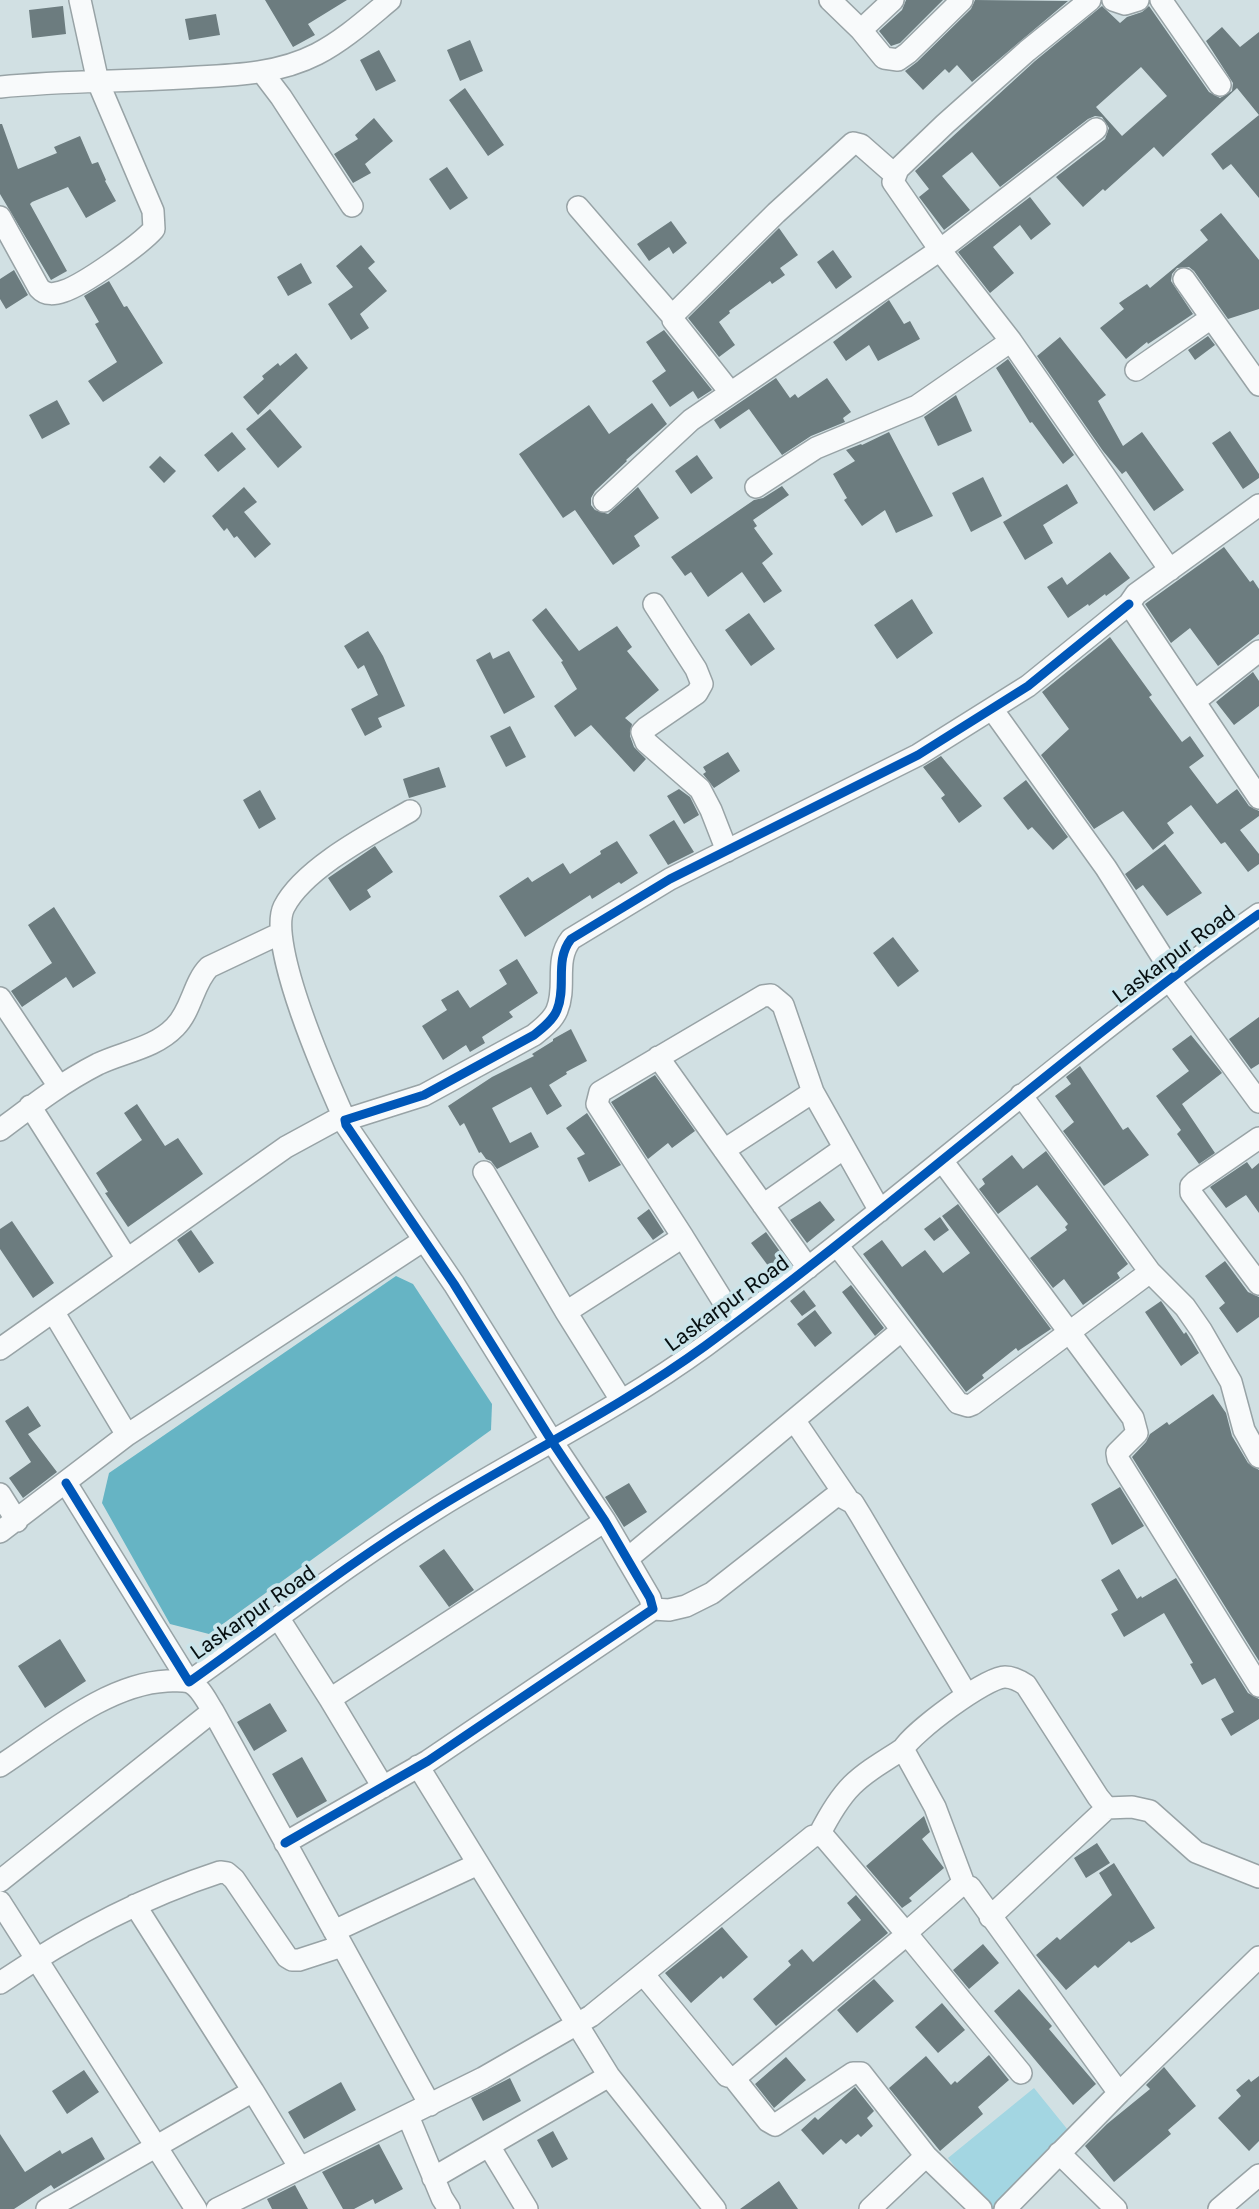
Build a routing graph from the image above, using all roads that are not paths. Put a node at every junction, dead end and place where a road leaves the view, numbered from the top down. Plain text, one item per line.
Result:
1 (80, 0) edge
2 (390, 0) edge
3 (831, 0) edge
4 (893, 0) edge
5 (962, 0) edge
6 (1090, 0) edge
7 (1113, 0) edge
8 (1138, 0) edge
9 (1161, 0) edge
10 (861, 30) junction
11 (262, 72) junction
12 (98, 82) junction
13 (1220, 85) dead end
14 (0, 87) edge
15 (1097, 129) dead end
16 (894, 174) junction
17 (352, 206) dead end
18 (579, 207) dead end
19 (0, 217) edge
20 (940, 250) junction
21 (1184, 279) dead end
22 (673, 317) junction
23 (1211, 318) junction
24 (1012, 341) junction
25 (1136, 370) dead end
26 (1258, 383) edge
27 (730, 392) junction
28 (756, 486) dead end
29 (604, 501) dead end
30 (1259, 505) edge
31 (1170, 570) junction
32 (654, 604) dead end
33 (1129, 604) junction
34 (1259, 651) edge
35 (1195, 701) junction
36 (992, 709) junction
37 (1259, 798) edge
38 (410, 811) dead end
39 (727, 851) junction
40 (1259, 914) edge
41 (281, 933) junction
42 (1173, 979) junction
43 (0, 998) edge
44 (658, 1057) junction
45 (58, 1086) junction
46 (813, 1092) junction
47 (1021, 1095) junction
48 (1259, 1102) edge
49 (30, 1107) junction
50 (344, 1118) junction
51 (0, 1130) edge
52 (1259, 1138) edge
53 (843, 1149) junction
54 (724, 1150) junction
55 (943, 1162) junction
56 (484, 1172) dead end
57 (763, 1205) junction
58 (880, 1211) junction
59 (683, 1237) junction
60 (424, 1240) junction
61 (837, 1245) junction
62 (127, 1259) junction
63 (808, 1268) junction
64 (1150, 1272) junction
65 (1259, 1284) edge
66 (566, 1312) junction
67 (54, 1313) junction
68 (736, 1322) junction
69 (902, 1330) junction
70 (1069, 1332) junction
71 (0, 1349) edge
72 (621, 1401) junction
73 (794, 1420) junction
74 (127, 1435) junction
75 (553, 1443) junction
76 (1259, 1457) edge
77 (66, 1483) junction
78 (0, 1494) edge
79 (846, 1498) junction
80 (605, 1521) junction
81 (8, 1527) edge
82 (627, 1559) junction
83 (653, 1609) junction
84 (279, 1619) junction
85 (189, 1682) junction
86 (1259, 1686) edge
87 (967, 1695) junction
88 (330, 1699) junction
89 (213, 1711) junction
90 (903, 1749) junction
91 (0, 1766) edge
92 (418, 1766) junction
93 (383, 1787) junction
94 (1107, 1808) junction
95 (820, 1835) junction
96 (285, 1843) junction
97 (478, 1864) junction
98 (1259, 1877) edge
99 (0, 1881) edge
100 (964, 1884) junction
101 (0, 1902) edge
102 (135, 1905) junction
103 (990, 1917) junction
104 (906, 1933) junction
105 (338, 1938) junction
106 (1259, 1957) edge
107 (37, 1958) junction
108 (644, 1975) junction
109 (0, 1983) edge
110 (578, 2024) junction
111 (1021, 2073) dead end
112 (610, 2076) junction
113 (733, 2077) junction
114 (253, 2091) junction
115 (1119, 2093) junction
116 (430, 2105) junction
117 (408, 2116) junction
118 (155, 2146) junction
119 (489, 2146) junction
120 (1059, 2153) junction
121 (926, 2155) junction
122 (300, 2168) junction
123 (1259, 2175) edge
124 (433, 2178) junction
125 (47, 2209) edge
126 (196, 2209) edge
127 (217, 2209) edge
128 (449, 2209) edge
129 (527, 2209) edge
130 (715, 2209) edge
131 (870, 2209) edge
132 (981, 2209) edge
133 (1005, 2209) edge
134 (1116, 2209) edge
135 (1219, 2209) edge

1 - 12 street
2 - 11 street
3 - 10 street
4 - 10 street
5 - 10 street
6 - 16 street
7 - 8 street
9 - 13 street
11 - 12 street
11 - 17 street
12 - 14 street
12 - 19 street
15 - 20 street
16 - 20 street
16 - 22 street
18 - 22 street
20 - 24 street
20 - 27 street
21 - 23 street
22 - 27 street
23 - 25 street
23 - 26 street
24 - 28 street
24 - 31 street
27 - 29 street
30 - 31 street
31 - 33 street
32 - 39 street
33 - 35 street
33 - 36 street
34 - 35 street
35 - 37 street
36 - 39 street
36 - 42 street
38 - 41 street
39 - 50 street
40 - 42 street, Laskarpur Road
41 - 45 street
41 - 50 street
42 - 47 street, Laskarpur Road
42 - 48 street
43 - 45 street
44 - 46 street
44 - 54 street
44 - 59 street
45 - 49 street
46 - 53 street
46 - 54 street
47 - 55 street, Laskarpur Road
47 - 64 street
49 - 51 street
49 - 62 street
50 - 60 street
50 - 62 street
52 - 65 street
53 - 57 street
53 - 58 street
54 - 57 street
55 - 58 street, Laskarpur Road
55 - 70 street
56 - 66 street
57 - 63 street
58 - 61 street, Laskarpur Road
59 - 66 street
59 - 68 street
60 - 74 street
60 - 75 street
61 - 63 street, Laskarpur Road
61 - 69 street
62 - 67 street
63 - 68 street, Laskarpur Road
64 - 70 street
64 - 76 street
66 - 72 street
67 - 71 street
67 - 74 street
68 - 72 street, Laskarpur Road
69 - 70 street
69 - 73 street
70 - 86 street
72 - 75 street, Laskarpur Road
73 - 79 street
73 - 82 street
74 - 77 street
75 - 80 street
75 - 84 street, Laskarpur Road
77 - 81 street
77 - 85 street
78 - 81 street
79 - 83 street
79 - 87 street
80 - 82 street
80 - 88 street
82 - 83 street
83 - 92 street
84 - 85 street, Laskarpur Road
84 - 88 street
85 - 89 street
85 - 91 street
87 - 90 street
87 - 94 street
88 - 93 street
89 - 96 street
89 - 99 street
90 - 95 street
90 - 100 street
92 - 93 street
92 - 97 street
93 - 96 street
94 - 98 street
94 - 103 street
95 - 104 street
95 - 108 street
96 - 105 street
97 - 105 street
97 - 110 street
100 - 103 street
100 - 104 street
101 - 107 street
102 - 105 street
102 - 107 street
102 - 114 street
103 - 115 street
104 - 111 street
104 - 113 street
105 - 116 street
106 - 115 street
107 - 109 street
107 - 118 street
108 - 110 street
108 - 113 street
110 - 112 street
110 - 116 street
112 - 119 street
112 - 130 street
113 - 121 street
114 - 118 street
114 - 122 street
115 - 120 street
116 - 117 street
117 - 122 street
117 - 124 street
118 - 125 street
118 - 126 street
119 - 124 street
119 - 129 street
120 - 133 street
120 - 134 street
121 - 131 street
121 - 132 street
122 - 127 street
123 - 135 street
124 - 128 street

